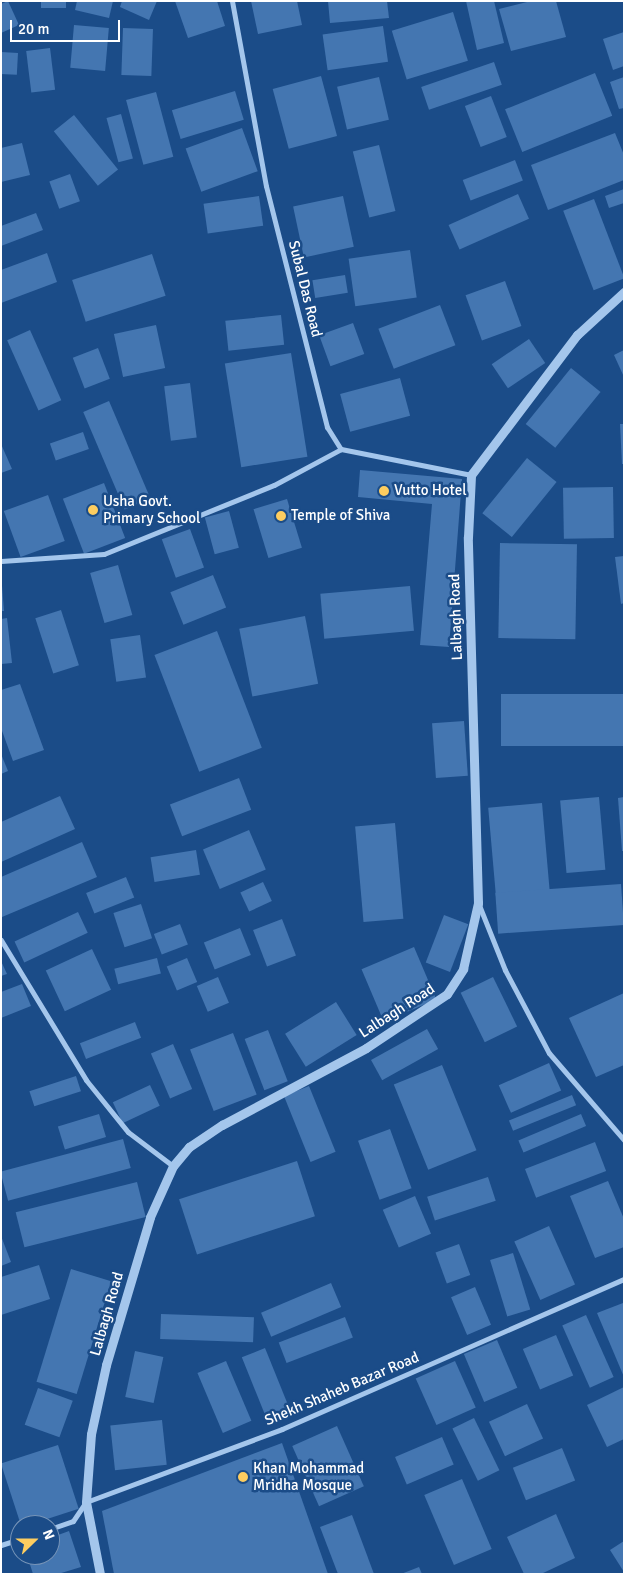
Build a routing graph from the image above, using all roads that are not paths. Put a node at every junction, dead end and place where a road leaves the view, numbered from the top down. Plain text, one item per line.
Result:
1 (232, 1) edge
2 (624, 292) edge
3 (342, 449) junction
4 (471, 475) junction
5 (1, 561) edge
6 (478, 903) junction
7 (1, 940) edge
8 (624, 1140) edge
9 (173, 1166) junction
10 (624, 1279) edge
11 (86, 1502) junction
12 (60, 1526) edge
13 (100, 1574) edge

1 - 3 street, Subal Das Road
2 - 4 street
3 - 4 street
3 - 5 street
4 - 6 street, Lalbagh Road
6 - 8 street
6 - 9 street, Lalbagh Road
7 - 9 street
9 - 11 street, Lalbagh Road
10 - 11 street, Shekh Shaheb Bazar Road
11 - 12 street
11 - 13 street, Lalbagh Road

